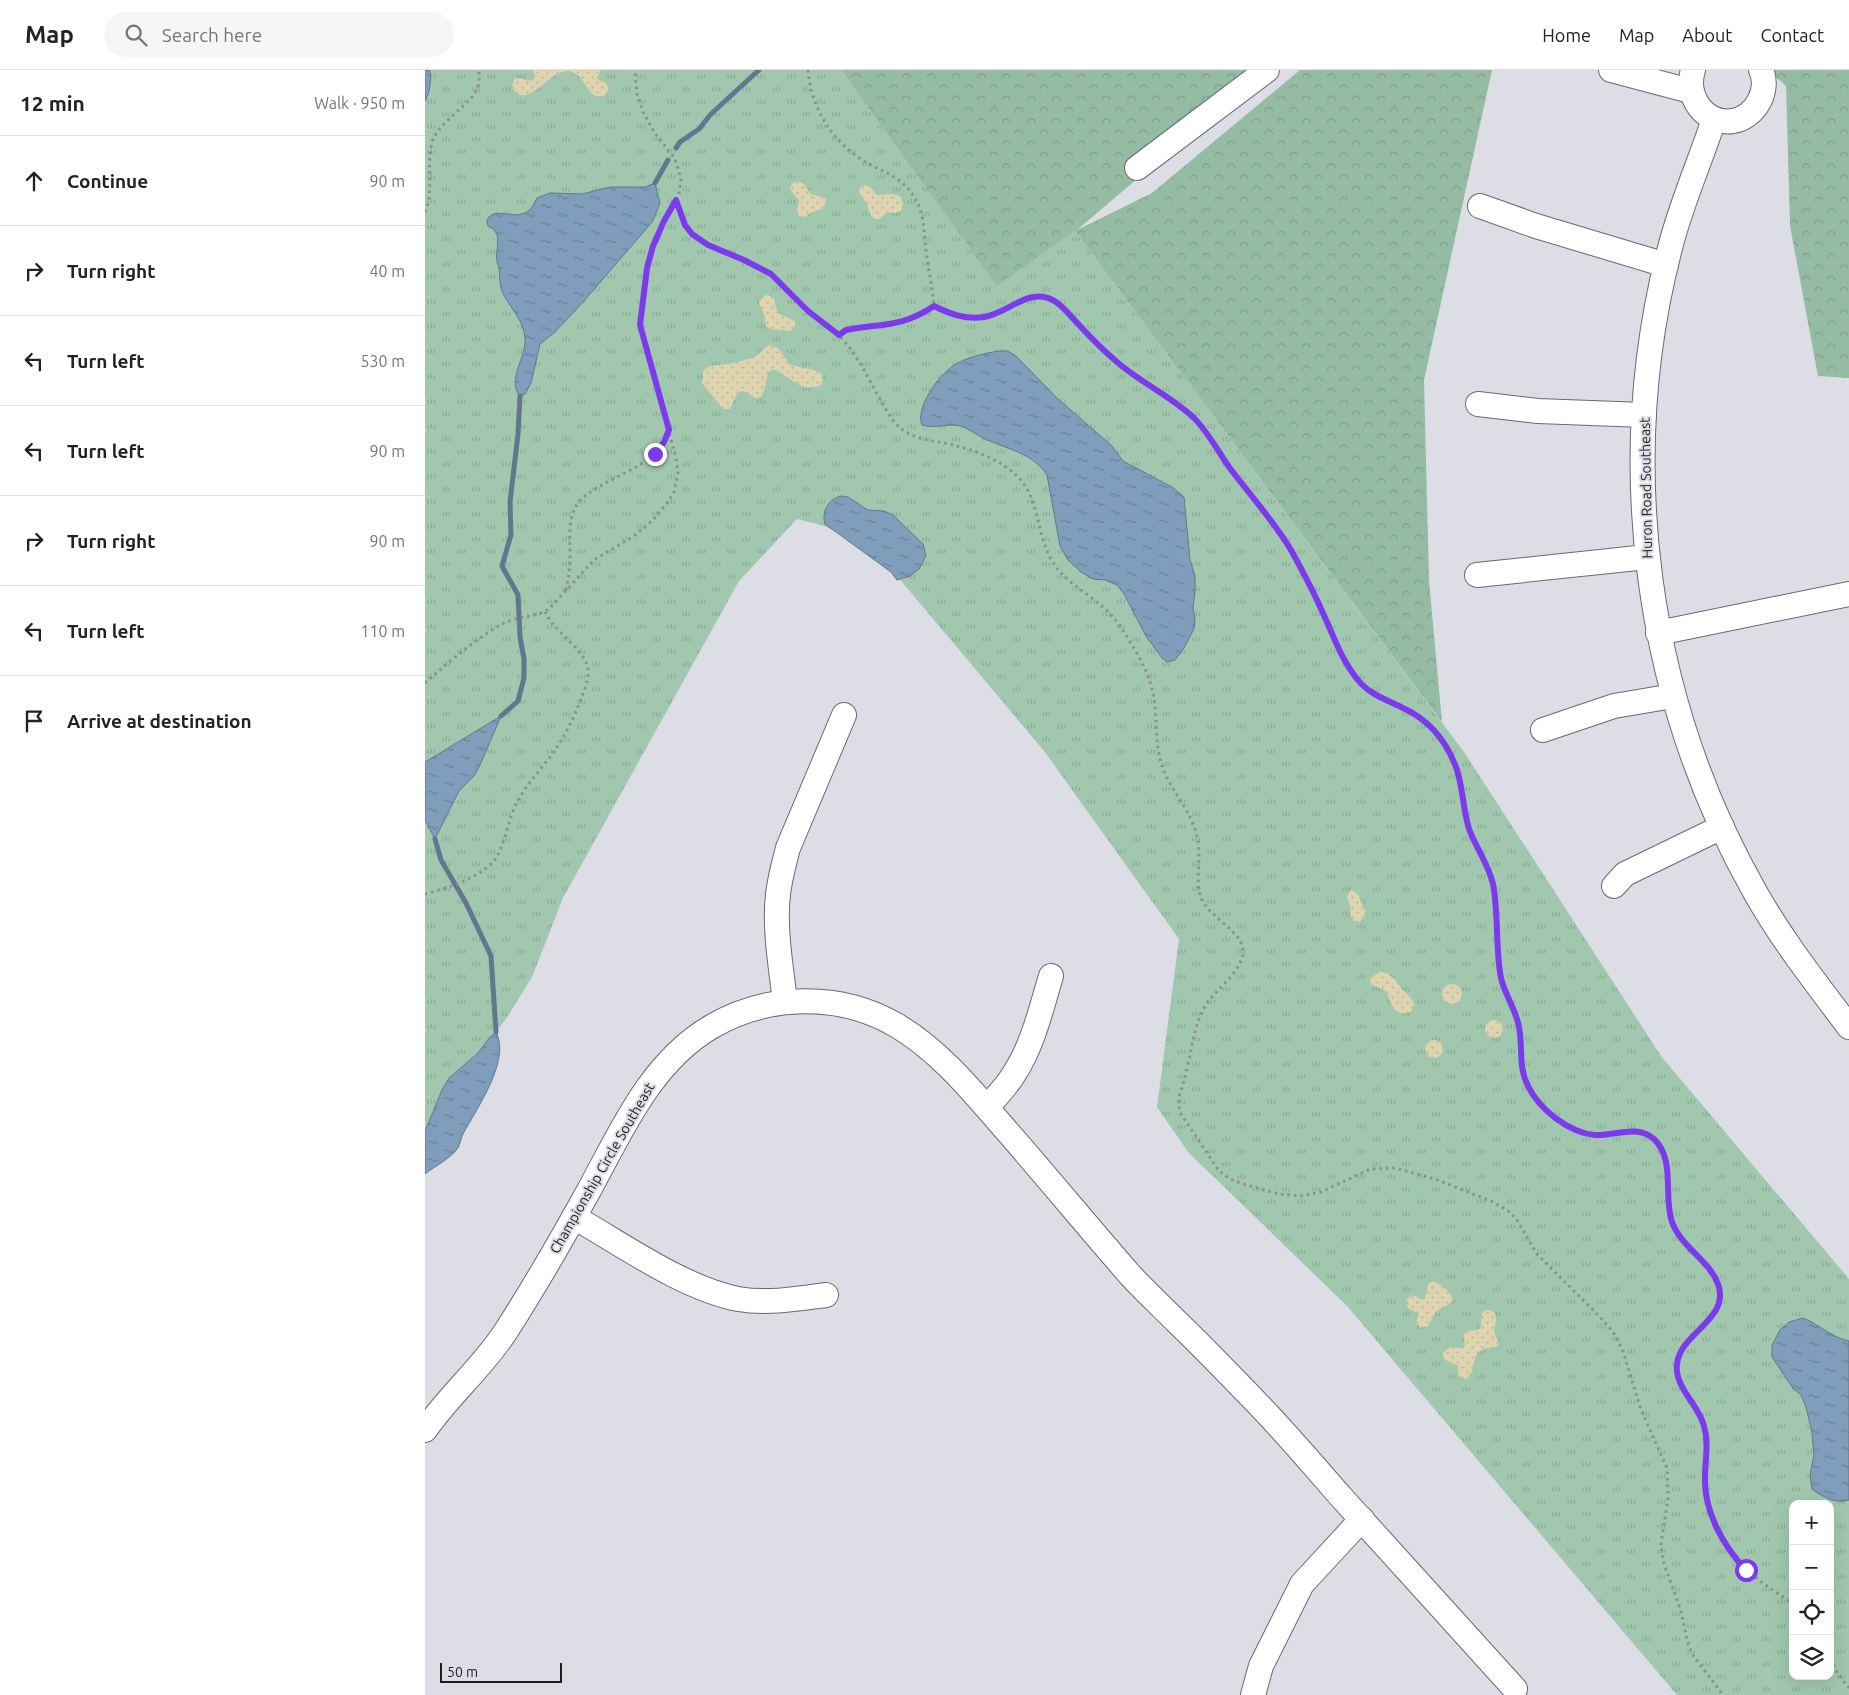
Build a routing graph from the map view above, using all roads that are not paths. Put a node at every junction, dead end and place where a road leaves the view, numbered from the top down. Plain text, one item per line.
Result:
1 (1267, 70) edge
2 (1611, 70) edge
3 (1761, 70) edge
4 (1692, 80) edge
5 (1714, 119) junction
6 (1137, 168) dead end
7 (1480, 206) dead end
8 (1666, 265) junction
9 (1478, 404) dead end
10 (1644, 415) junction
11 (1647, 557) junction
12 (1477, 576) dead end
13 (1849, 594) edge
14 (1658, 632) junction
15 (1673, 696) junction
16 (844, 715) dead end
17 (1543, 730) dead end
18 (1722, 826) junction
19 (1614, 886) dead end
20 (1051, 976) dead end
21 (785, 1002) junction
22 (1849, 1027) edge
23 (987, 1107) junction
24 (574, 1217) junction
25 (826, 1295) dead end
26 (425, 1430) edge
27 (1362, 1519) junction
28 (1515, 1689) dead end
29 (1253, 1695) edge

1 - 6 street
2 - 4 street
3 - 5 street
4 - 5 street
5 - 8 street, Huron Road Southeast
7 - 8 street
8 - 10 street, Huron Road Southeast
9 - 10 street
10 - 11 street, Huron Road Southeast
11 - 12 street
11 - 14 street, Huron Road Southeast
13 - 14 street
14 - 15 street, Huron Road Southeast
15 - 17 street
15 - 18 street, Huron Road Southeast
16 - 21 street
18 - 19 street
18 - 22 street, Huron Road Southeast
20 - 23 street
21 - 23 street, Championship Circle Southeast
21 - 24 street, Championship Circle Southeast
23 - 27 street, Championship Circle Southeast
24 - 25 street
24 - 26 street, Championship Circle Southeast
27 - 28 street, Championship Circle Southeast
27 - 29 street

